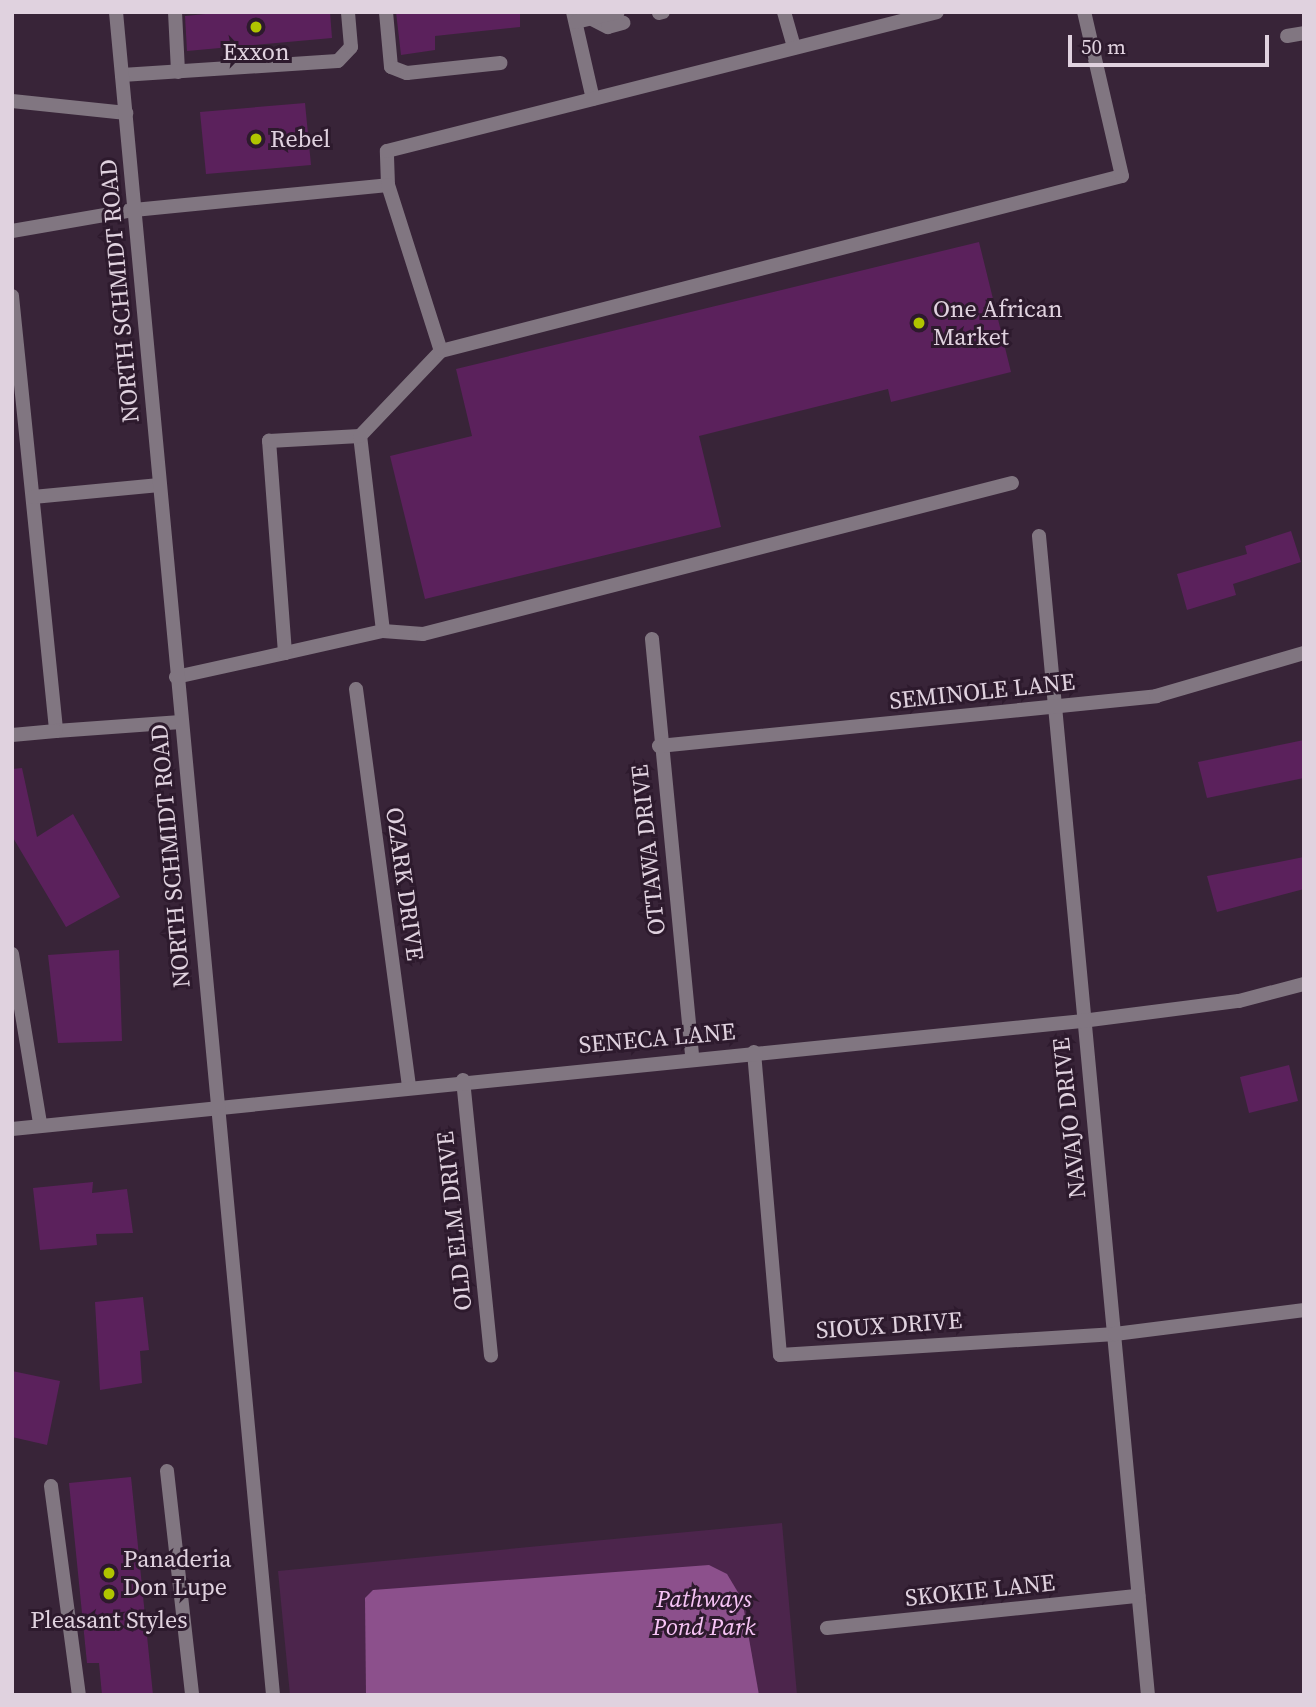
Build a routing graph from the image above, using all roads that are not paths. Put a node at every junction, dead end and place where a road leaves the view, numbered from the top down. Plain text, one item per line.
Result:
1 (117, 12) edge
2 (175, 12) edge
3 (348, 12) edge
4 (386, 12) edge
5 (783, 12) edge
6 (937, 12) edge
7 (1084, 12) edge
8 (594, 15) edge
9 (575, 17) edge
10 (621, 17) edge
11 (1304, 33) edge
12 (1287, 36) dead end
13 (794, 48) junction
14 (500, 63) dead end
15 (178, 72) junction
16 (122, 75) junction
17 (593, 99) junction
18 (12, 101) edge
19 (126, 113) junction
20 (388, 185) junction
21 (134, 210) junction
22 (12, 231) edge
23 (12, 296) edge
24 (441, 351) junction
25 (360, 436) junction
26 (1012, 483) dead end
27 (159, 485) junction
28 (33, 497) junction
29 (1039, 536) dead end
30 (383, 631) junction
31 (652, 639) dead end
32 (285, 653) junction
33 (1304, 653) edge
34 (177, 677) junction
35 (356, 689) dead end
36 (1052, 707) junction
37 (181, 722) junction
38 (56, 731) junction
39 (12, 735) edge
40 (660, 746) junction
41 (12, 954) edge
42 (1304, 984) edge
43 (1082, 1021) junction
44 (754, 1052) junction
45 (692, 1056) junction
46 (463, 1080) junction
47 (409, 1086) junction
48 (216, 1107) junction
49 (40, 1124) junction
50 (12, 1129) edge
51 (1304, 1310) edge
52 (1115, 1334) junction
53 (491, 1356) dead end
54 (167, 1471) dead end
55 (51, 1486) dead end
56 (1138, 1596) junction
57 (827, 1628) dead end
58 (79, 1695) edge
59 (192, 1695) edge
60 (274, 1695) edge
61 (1149, 1695) edge

1 - 16 street, NORTH SCHMIDT ROAD
2 - 15 street
3 - 15 street
4 - 14 street
5 - 13 street
6 - 13 street
7 - 24 street
8 - 9 street
8 - 10 street
9 - 17 street
11 - 12 street
13 - 17 street
15 - 16 street
16 - 19 street, NORTH SCHMIDT ROAD
17 - 20 street
18 - 19 street
19 - 21 street, NORTH SCHMIDT ROAD
20 - 21 street
20 - 24 street
21 - 22 street
21 - 27 street, NORTH SCHMIDT ROAD
23 - 28 street
24 - 25 street
25 - 30 street
25 - 32 street
26 - 30 street
27 - 28 street
27 - 34 street, NORTH SCHMIDT ROAD
28 - 38 street
29 - 36 street, NAVAJO DRIVE
30 - 32 street
31 - 40 street, OTTAWA DRIVE
32 - 34 street
33 - 36 street, SEMINOLE LANE
34 - 37 street, NORTH SCHMIDT ROAD
35 - 47 street, OZARK DRIVE
36 - 40 street, SEMINOLE LANE
36 - 43 street, NAVAJO DRIVE
37 - 38 street
37 - 48 street, NORTH SCHMIDT ROAD
38 - 39 street
40 - 45 street, OTTAWA DRIVE
41 - 49 street
42 - 43 street, SENECA LANE
43 - 44 street, SENECA LANE
43 - 52 street, NAVAJO DRIVE
44 - 45 street, SENECA LANE
44 - 52 street, SIOUX DRIVE
45 - 46 street, SENECA LANE
46 - 47 street, SENECA LANE
46 - 53 street, OLD ELM DRIVE
47 - 48 street, SENECA LANE
48 - 49 street, SENECA LANE
48 - 60 street, NORTH SCHMIDT ROAD
49 - 50 street, SENECA LANE
51 - 52 street, SIOUX DRIVE
52 - 56 street, NAVAJO DRIVE
54 - 59 street
55 - 58 street
56 - 57 street, SKOKIE LANE
56 - 61 street, NAVAJO DRIVE

